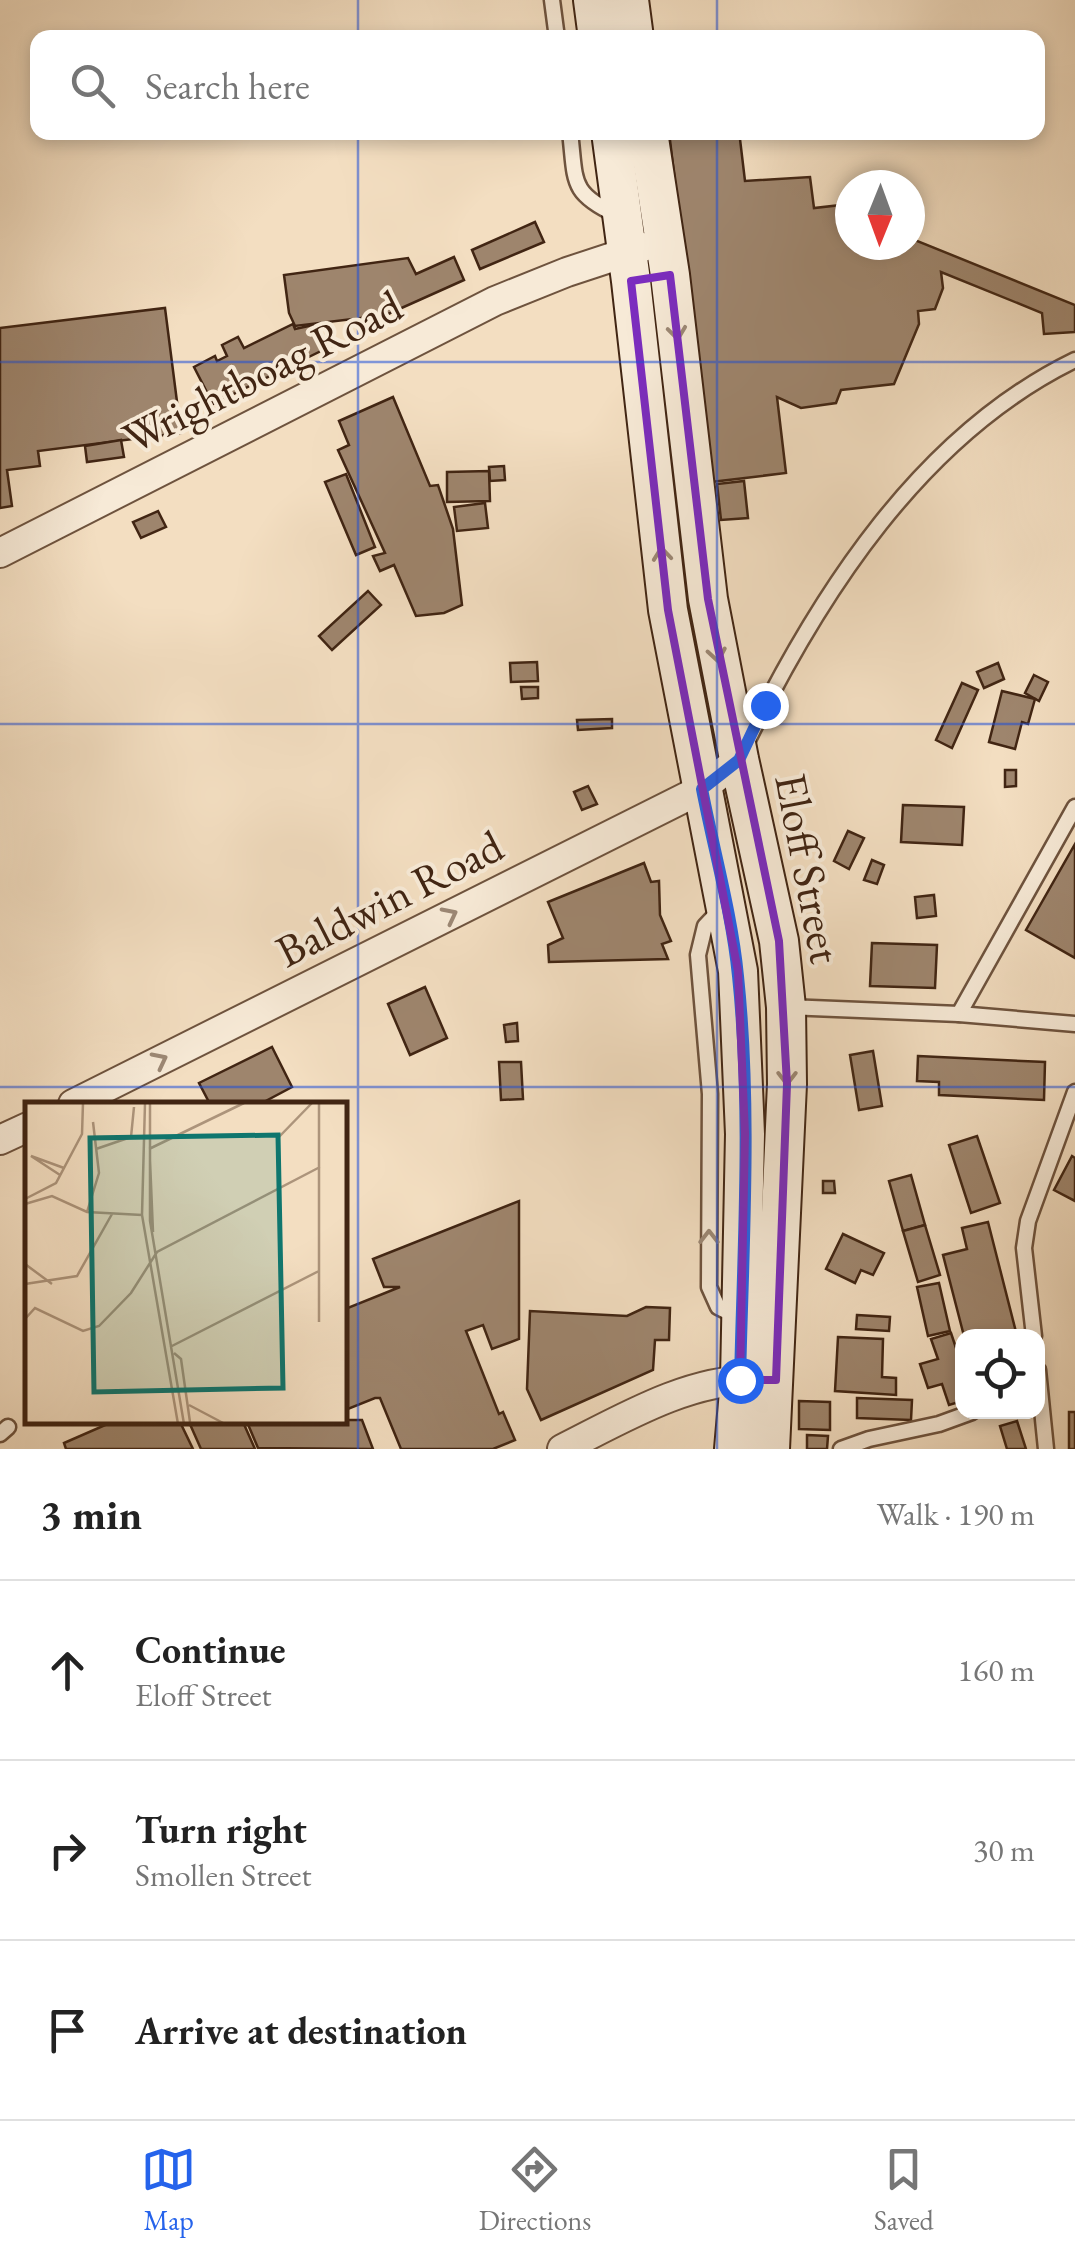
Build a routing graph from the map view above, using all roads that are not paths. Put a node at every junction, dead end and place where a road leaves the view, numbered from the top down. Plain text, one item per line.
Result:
1 (552, 0) edge
2 (593, 0) edge
3 (629, 0) edge
4 (556, 30) edge
5 (597, 30) edge
6 (633, 30) edge
7 (571, 140) edge
8 (612, 140) edge
9 (649, 140) edge
10 (627, 249) junction
11 (667, 259) junction
12 (1075, 360) edge
13 (696, 496) junction
14 (656, 502) junction
15 (0, 553) edge
16 (739, 760) junction
17 (702, 789) junction
18 (1075, 807) edge
19 (786, 1007) junction
20 (959, 1014) junction
21 (1075, 1024) edge
22 (1075, 1092) edge
23 (76, 1102) edge
24 (25, 1128) edge
25 (0, 1140) edge
26 (1033, 1329) edge
27 (758, 1380) junction
28 (955, 1418) edge
29 (1042, 1419) edge
30 (562, 1449) edge
31 (734, 1449) edge
32 (770, 1449) edge
33 (841, 1449) edge
34 (1046, 1449) edge

1 - 4 lane
2 - 5 street
3 - 6 street
7 - 10 lane
8 - 10 street, Eloff Street
9 - 11 street, Eloff Street
10 - 11 street, Wrightboag Road
10 - 14 street, Eloff Street
10 - 15 street, Wrightboag Road
11 -> 13 street, Eloff Street
12 - 16 lane
13 - 14 street
13 -> 16 street, Eloff Street
17 -> 14 street, Eloff Street
16 - 17 street, Baldwin Road
16 - 19 street, Eloff Street
23 -> 17 street, Baldwin Road
27 -> 17 street, Eloff Street
18 - 20 lane
19 - 20 lane
19 -> 27 street, Eloff Street
20 - 21 lane
22 - 26 lane
24 - 25 street
27 - 30 street
27 - 31 street, Eloff Street
27 - 32 street, Eloff Street
28 - 33 lane
29 - 34 lane

